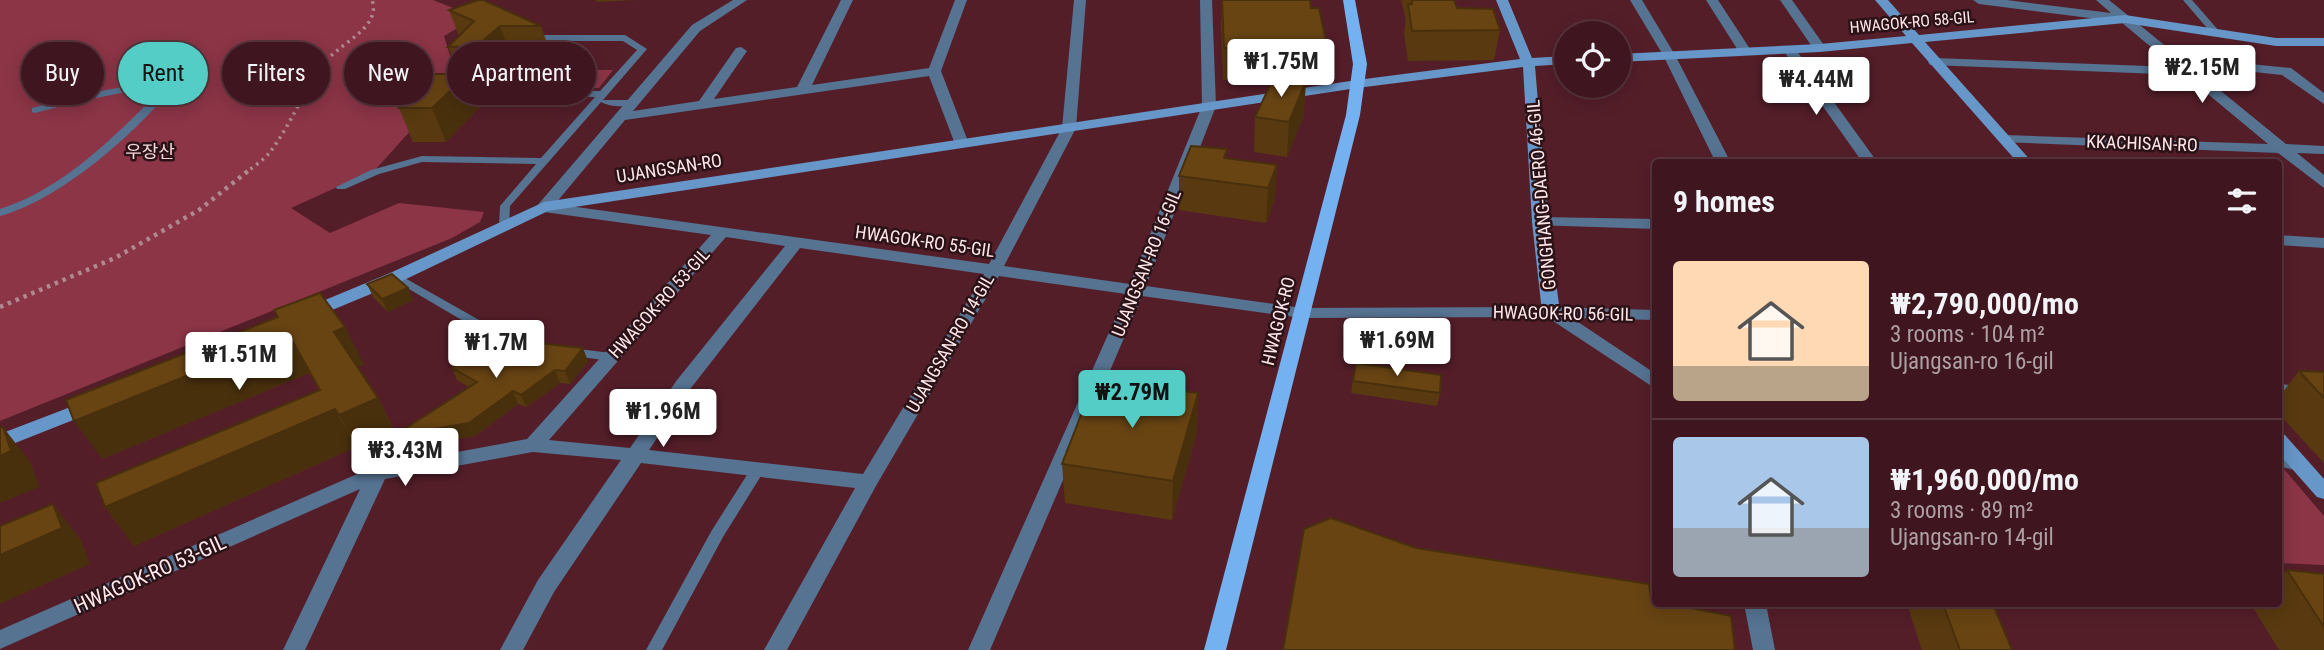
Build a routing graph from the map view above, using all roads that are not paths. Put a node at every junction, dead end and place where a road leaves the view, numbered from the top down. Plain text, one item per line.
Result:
1 (741, 0) edge
2 (847, 0) edge
3 (961, 0) edge
4 (1080, 0) edge
5 (1206, 0) edge
6 (1349, 0) edge
7 (1502, 0) edge
8 (1636, 0) edge
9 (1712, 0) edge
10 (1786, 0) edge
11 (1881, 0) edge
12 (1979, 0) edge
13 (2102, 0) edge
14 (2187, 0) edge
15 (2125, 19) junction
16 (2216, 33) junction
17 (522, 35) edge
18 (1916, 40) junction
19 (2324, 42) edge
20 (1821, 48) junction
21 (1789, 50) junction
22 (741, 51) dead end
23 (1745, 52) junction
24 (1669, 55) junction
25 (1631, 57) edge
26 (2174, 60) junction
27 (1554, 61) edge
28 (1528, 62) junction
29 (1935, 62) junction
30 (934, 71) junction
31 (2188, 71) junction
32 (1357, 84) junction
33 (802, 90) junction
34 (596, 98) edge
35 (604, 98) junction
36 (2324, 100) edge
37 (632, 103) junction
38 (703, 105) junction
39 (1209, 106) junction
40 (35, 110) dead end
41 (620, 117) junction
42 (1069, 128) junction
43 (2005, 139) junction
44 (962, 144) junction
45 (2280, 146) junction
46 (2324, 150) edge
47 (1722, 159) edge
48 (1868, 159) edge
49 (2022, 159) edge
50 (544, 160) junction
51 (2324, 183) edge
52 (341, 187) dead end
53 (544, 207) junction
54 (0, 213) edge
55 (1540, 222) junction
56 (1652, 224) edge
57 (505, 225) junction
58 (722, 232) junction
59 (2282, 240) edge
60 (796, 242) junction
61 (2324, 243) edge
62 (994, 270) junction
63 (396, 277) junction
64 (1136, 290) junction
65 (1551, 312) junction
66 (1302, 313) junction
67 (1652, 315) edge
68 (289, 322) edge
69 (611, 357) junction
70 (1652, 380) edge
71 (2282, 390) edge
72 (2324, 394) edge
73 (111, 396) edge
74 (0, 442) edge
75 (533, 445) junction
76 (2282, 445) edge
77 (636, 453) junction
78 (2282, 460) edge
79 (2299, 464) junction
80 (757, 471) junction
81 (378, 473) junction
82 (868, 482) junction
83 (2324, 492) edge
84 (1756, 607) edge
85 (0, 640) edge
86 (294, 650) edge
87 (511, 650) edge
88 (654, 650) edge
89 (775, 650) edge
90 (979, 650) edge
91 (1215, 650) edge
92 (1764, 650) edge

1 - 37 street
2 - 33 street
3 - 30 street
4 - 42 street
5 - 39 street
6 - 32 main road, HWAGOK-RO
7 - 28 street, GONGHANG-DAERO 46-GIL
8 - 24 street
9 - 23 street
10 - 20 street
11 - 18 street
12 - 15 street
13 - 15 street
14 - 16 lane
15 - 16 street, HWAGOK-RO 58-GIL
15 - 18 street, HWAGOK-RO 58-GIL
15 - 26 street
16 - 19 street, HWAGOK-RO 58-GIL
17 - 35 lane
18 - 20 street, HWAGOK-RO 58-GIL
18 - 29 street
20 - 21 street, HWAGOK-RO 58-GIL
21 - 23 street, HWAGOK-RO 58-GIL
21 - 48 street
22 - 38 street
23 - 24 street, HWAGOK-RO 58-GIL
24 - 25 street, HWAGOK-RO 58-GIL
24 - 47 street
26 - 31 street
26 - 36 street
27 - 28 street
28 - 32 street
28 - 55 street, GONGHANG-DAERO 46-GIL
29 - 31 street
29 - 43 street
30 - 33 street
30 - 44 street
31 - 45 street
32 - 39 street, UJANGSAN-RO
32 - 66 main road, HWAGOK-RO
33 - 38 street
34 - 35 lane
35 - 37 lane
35 - 50 lane
37 - 41 street
38 - 41 street
39 - 42 street, UJANGSAN-RO
39 - 64 street, UJANGSAN-RO 16-GIL
40 - 54 lane
41 - 53 street
42 - 44 street, UJANGSAN-RO
42 - 62 street, UJANGSAN-RO 14-GIL
43 - 45 street, KKACHISAN-RO
43 - 49 street
44 - 53 street, UJANGSAN-RO
45 - 46 street, KKACHISAN-RO
45 - 51 street
50 - 52 lane
50 - 57 lane
53 - 57 street, UJANGSAN-RO
53 - 58 street, HWAGOK-RO 55-GIL
55 - 56 street
55 - 65 street, GONGHANG-DAERO 46-GIL
57 - 63 street, UJANGSAN-RO
58 - 60 street, HWAGOK-RO 55-GIL
58 - 69 street, HWAGOK-RO 53-GIL
59 - 61 street
60 - 62 street, HWAGOK-RO 55-GIL
60 - 77 street
62 - 64 street, HWAGOK-RO 55-GIL
62 - 82 street, UJANGSAN-RO 14-GIL
63 - 68 street, UJANGSAN-RO
63 - 69 lane
64 - 66 street, HWAGOK-RO 55-GIL
64 - 90 street, UJANGSAN-RO 16-GIL
65 - 66 street, HWAGOK-RO 56-GIL
65 - 67 street, HWAGOK-RO 56-GIL
65 - 70 street, GONGHANG-DAERO 46-GIL
66 - 91 main road, HWAGOK-RO
69 - 75 street, HWAGOK-RO 53-GIL
71 - 72 street
73 - 74 street
75 - 77 street
75 - 81 street, HWAGOK-RO 53-GIL
76 - 79 street
77 - 80 street
77 - 87 street
78 - 79 street
79 - 83 street
80 - 82 street
80 - 88 lane
81 - 85 street, HWAGOK-RO 53-GIL
81 - 86 street
82 - 89 street, UJANGSAN-RO 14-GIL
84 - 92 street

